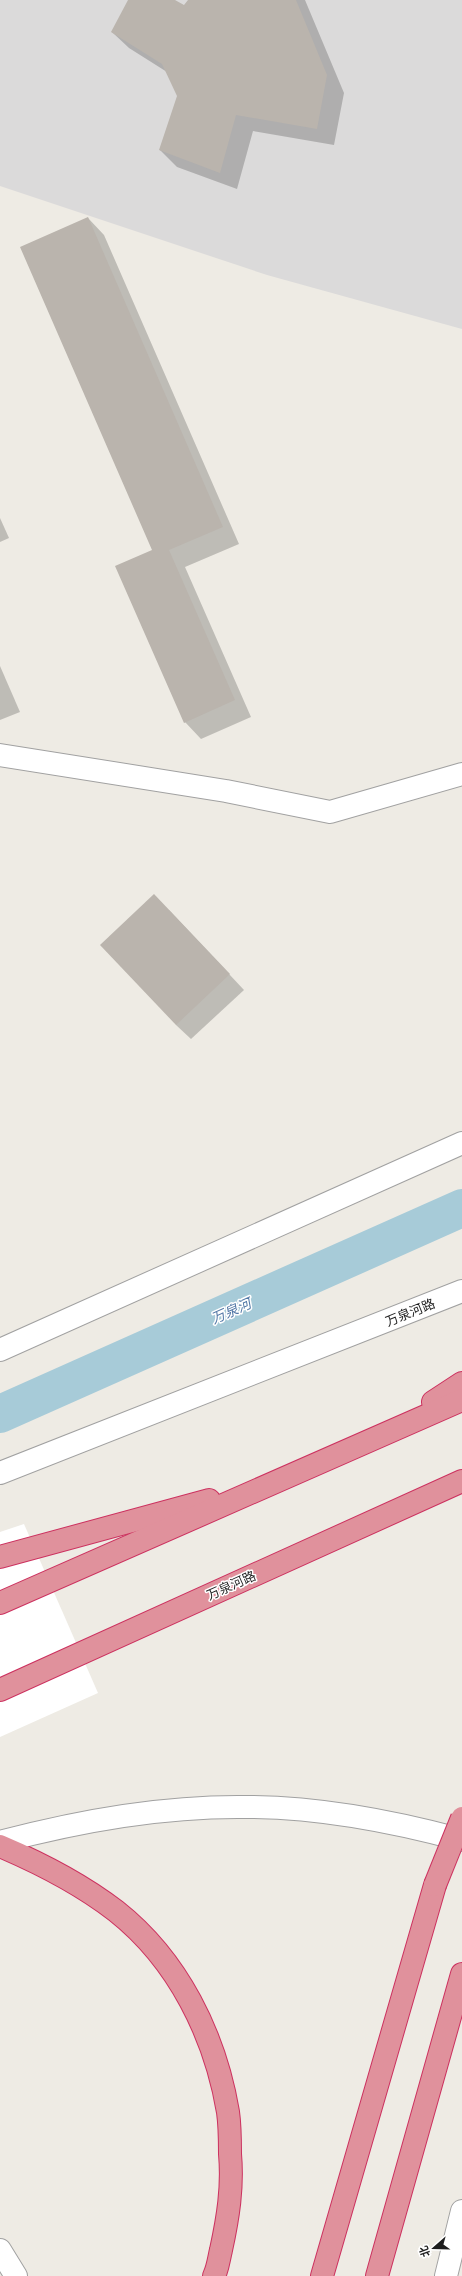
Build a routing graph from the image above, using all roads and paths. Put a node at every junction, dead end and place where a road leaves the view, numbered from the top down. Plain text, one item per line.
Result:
1 (0, 755) edge
2 (462, 774) edge
3 (462, 1143) edge
4 (462, 1291) edge
5 (0, 1350) edge
6 (462, 1383) edge
7 (462, 1400) edge
8 (375, 1440) junction
9 (0, 1473) edge
10 (283, 1480) junction
11 (462, 1481) edge
12 (0, 1557) edge
13 (0, 1603) edge
14 (0, 1690) edge
15 (462, 1818) edge
16 (462, 1840) edge
17 (0, 1842) edge
18 (0, 1846) edge
19 (462, 1974) edge
20 (462, 2211) edge
21 (0, 2250) edge
22 (16, 2276) edge
23 (214, 2276) edge
24 (322, 2276) edge
25 (377, 2276) edge
26 (446, 2276) edge

1 - 2 street
3 - 5 street
4 - 9 street, 万泉河路
6 - 8 highway
7 - 8 highway
8 - 10 highway
10 - 12 highway
10 - 13 highway
11 - 14 highway, 万泉河路
15 - 24 highway, bridge
16 - 17 street
18 - 23 highway
19 - 25 highway
20 - 26 street
21 - 22 street

